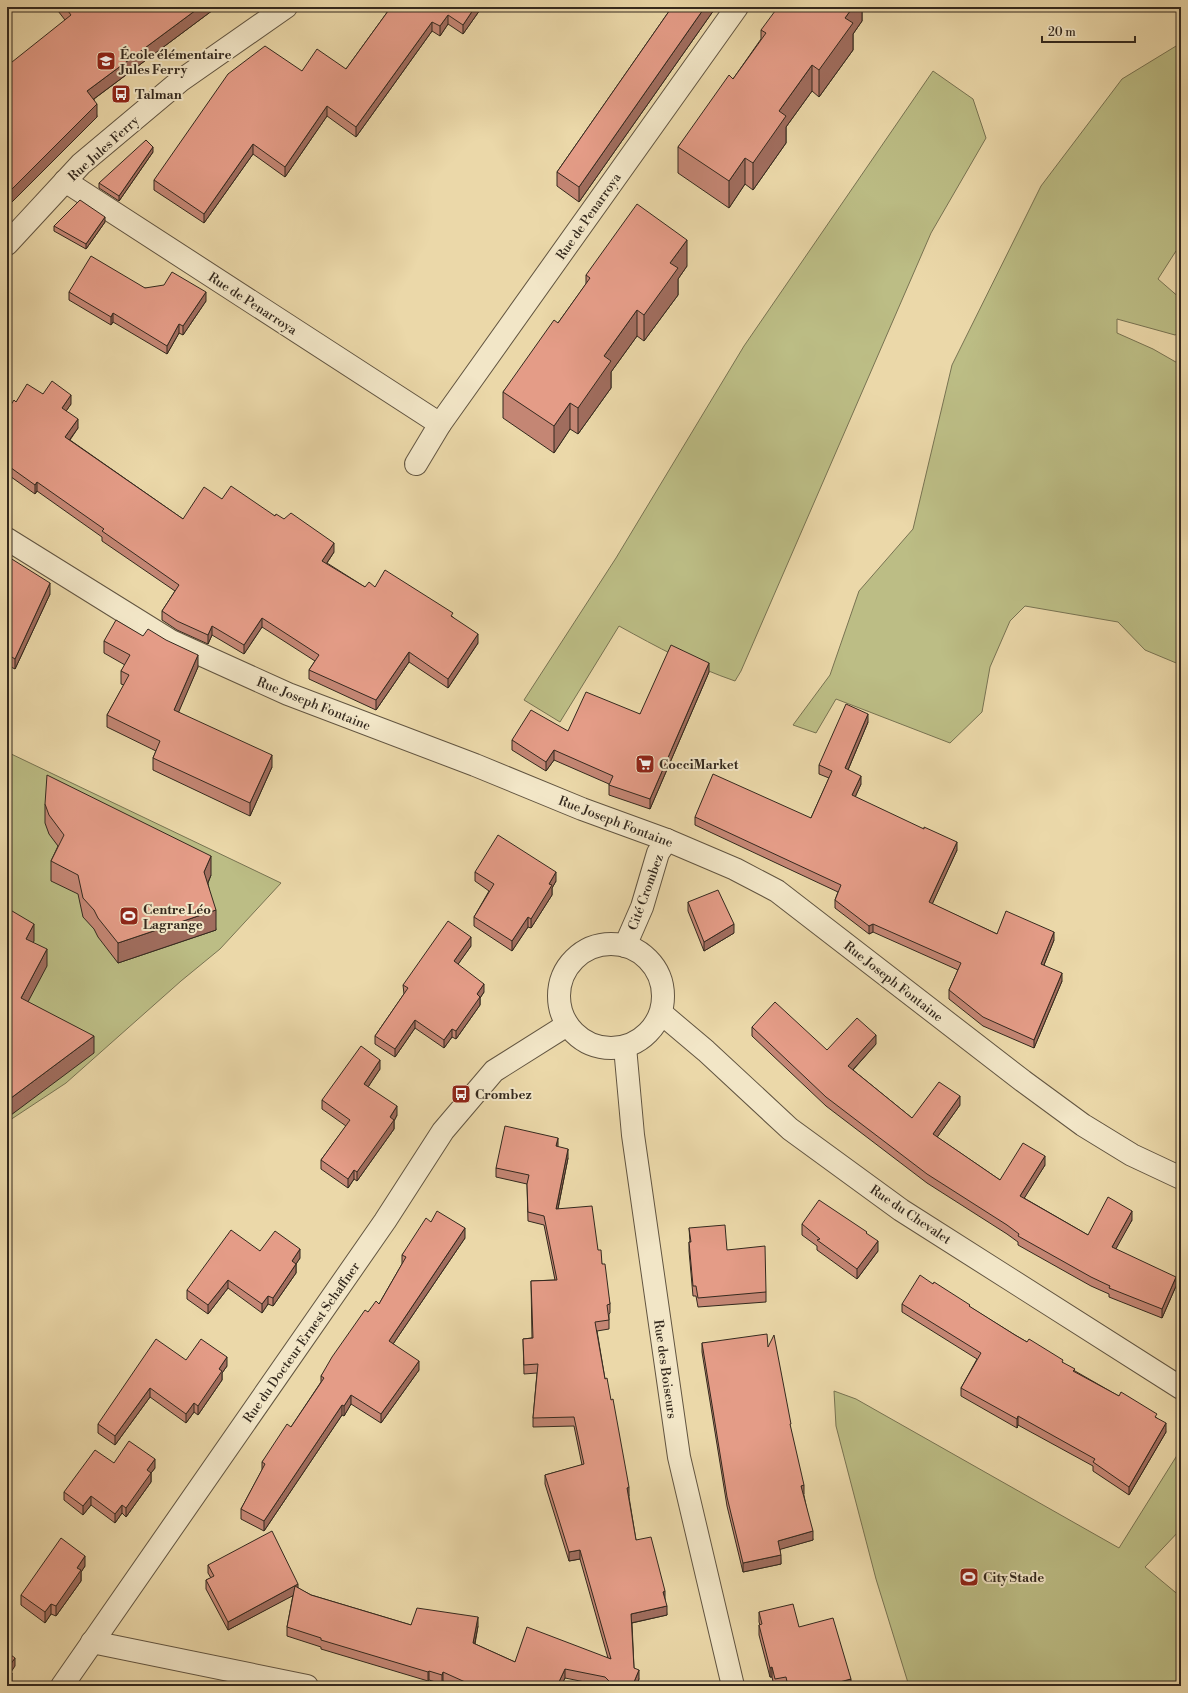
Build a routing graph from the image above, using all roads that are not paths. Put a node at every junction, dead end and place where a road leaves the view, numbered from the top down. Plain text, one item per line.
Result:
1 (286, 7) edge
2 (737, 7) edge
3 (65, 181) junction
4 (7, 244) edge
5 (440, 424) junction
6 (416, 464) dead end
7 (7, 539) edge
8 (667, 840) junction
9 (625, 946) junction
10 (661, 1013) junction
11 (567, 1025) junction
12 (625, 1047) junction
13 (1181, 1178) edge
14 (1181, 1388) edge
15 (92, 1642) junction
16 (62, 1686) edge
17 (307, 1686) edge
18 (733, 1686) edge

1 - 3 street, Rue Jules Ferry
2 - 5 street, Rue de Penarroya
3 - 4 street, Rue Jules Ferry
3 - 5 street, Rue de Penarroya
5 - 6 street, Rue de Penarroya
7 - 8 street, Rue Joseph Fontaine
8 - 9 street, Cité Crombez
8 - 13 street, Rue Joseph Fontaine
9 - 10 street, Cité Crombez
9 - 11 street, Cité Crombez
10 - 12 street, Cité Crombez
10 - 14 street, Rue du Chevalet
11 - 12 street, Cité Crombez
11 - 15 street, Rue du Docteur Ernest Schaffner
12 - 18 street, Rue des Boiseurs
15 - 16 street, Rue du Docteur Ernest Schaffner
15 - 17 street

